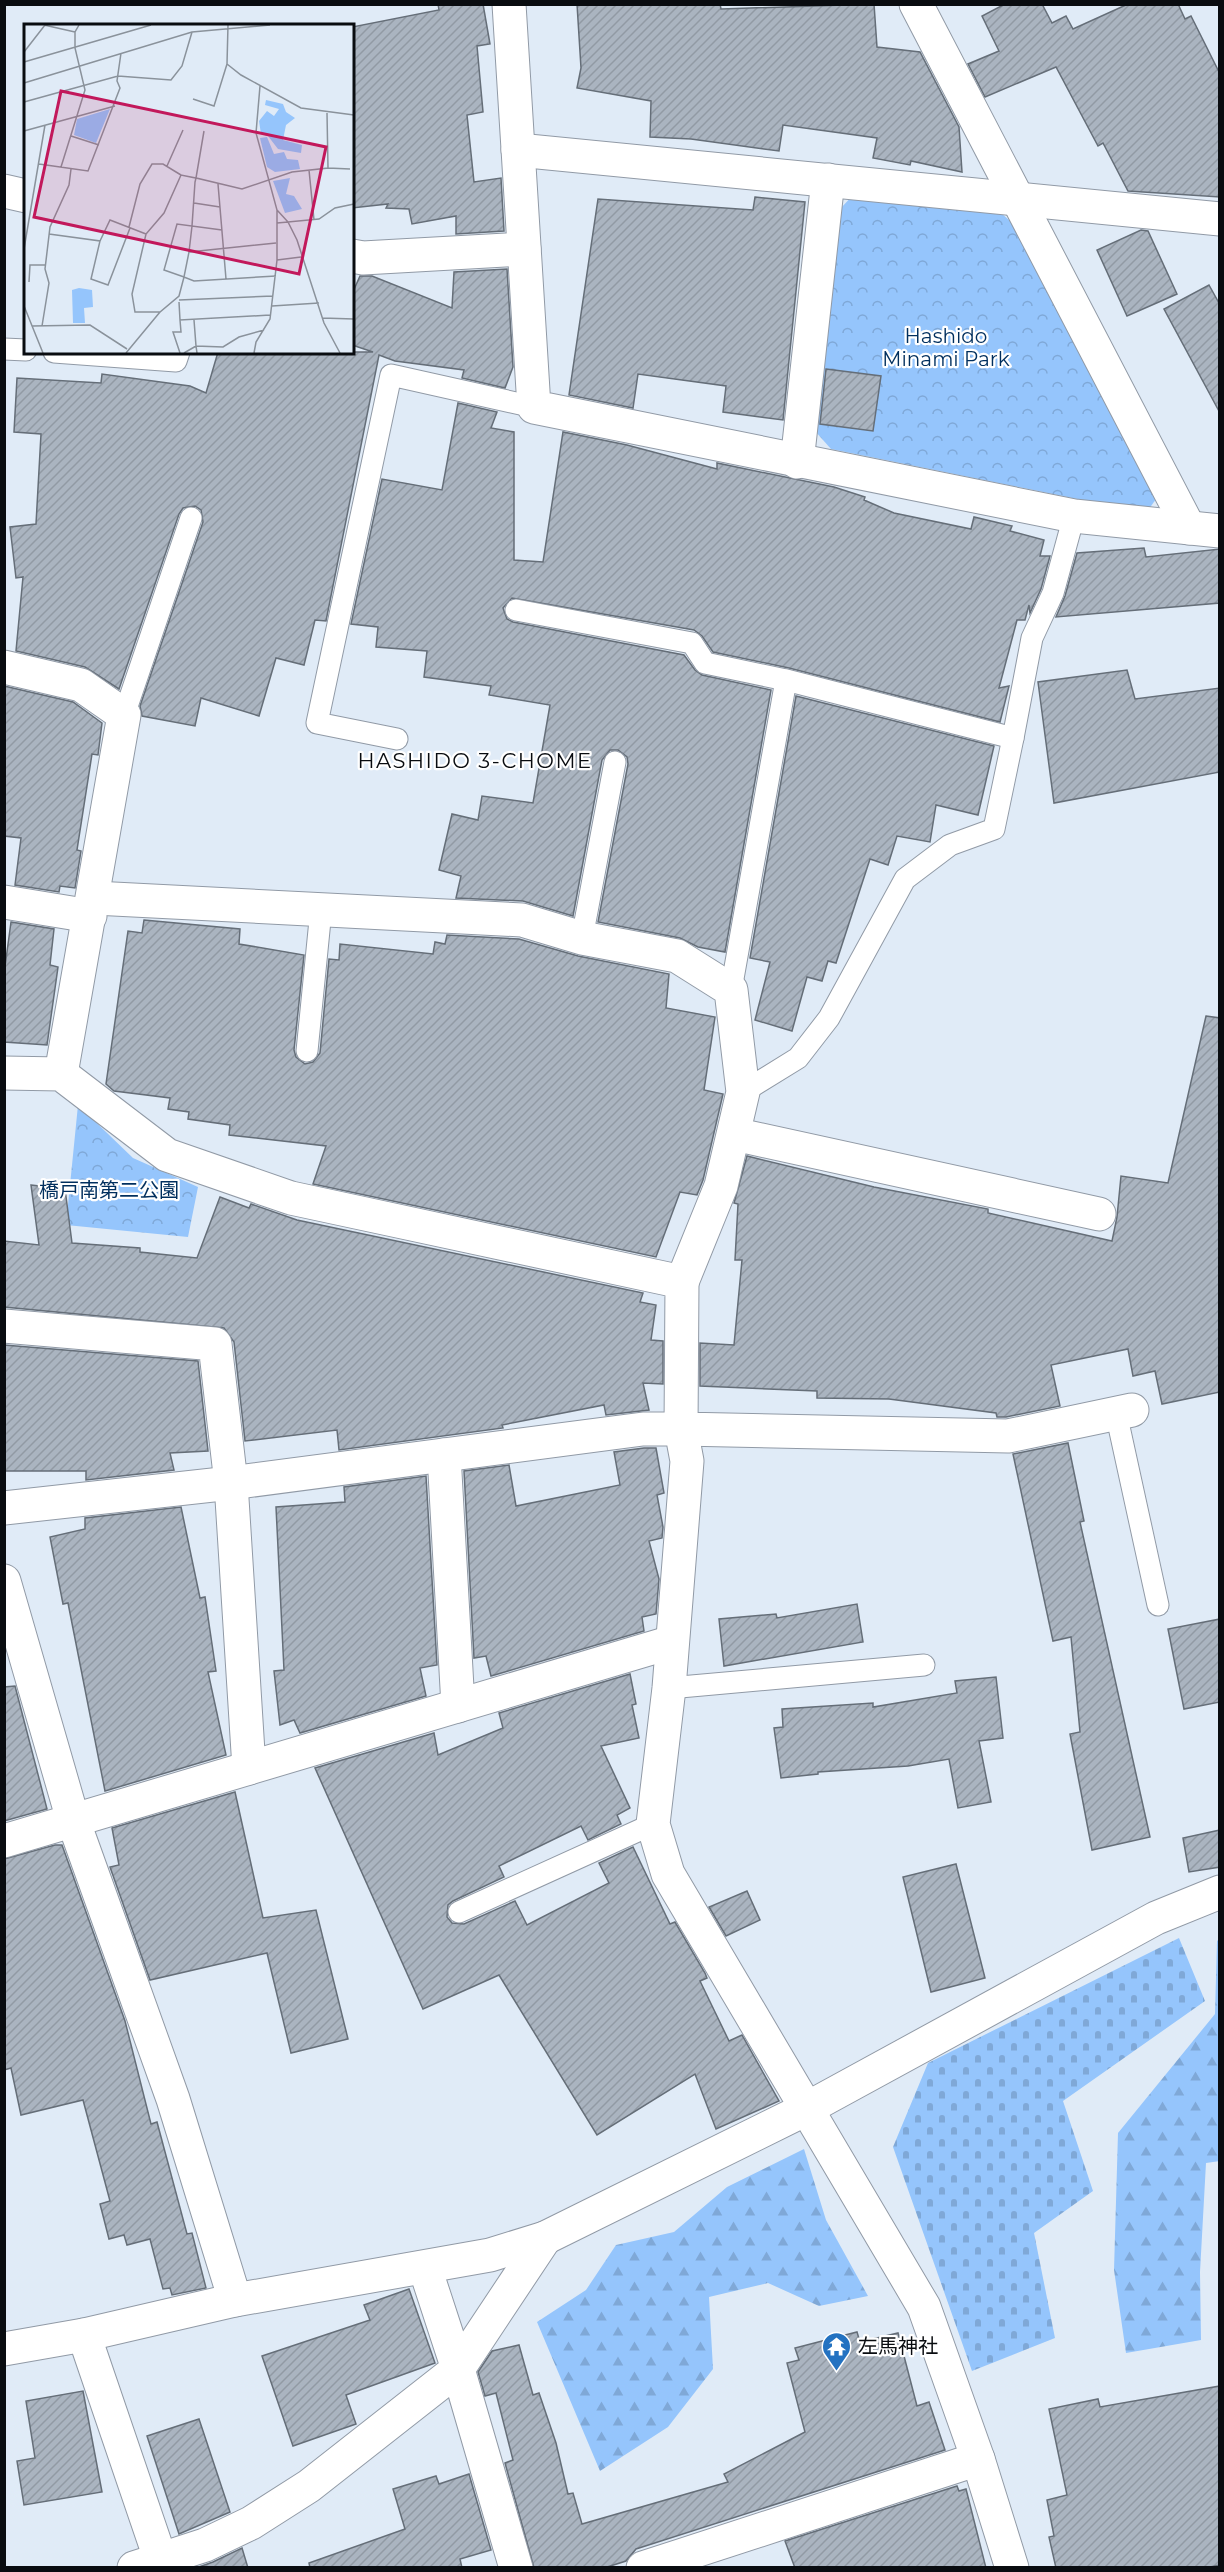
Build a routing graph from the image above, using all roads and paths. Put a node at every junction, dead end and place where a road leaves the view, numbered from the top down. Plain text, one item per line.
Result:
1 (508, 4) edge
2 (916, 4) edge
3 (518, 150) junction
4 (828, 180) junction
5 (4, 191) edge
6 (24, 196) edge
7 (1018, 201) junction
8 (1220, 219) edge
9 (524, 249) junction
10 (354, 256) edge
11 (4, 349) edge
12 (24, 351) edge
13 (81, 354) edge
14 (178, 354) edge
15 (534, 407) junction
16 (797, 462) junction
17 (1074, 516) junction
18 (191, 518) dead end
19 (1204, 530) edge
20 (516, 610) dead end
21 (4, 667) edge
22 (786, 680) junction
23 (124, 715) junction
24 (1013, 738) junction
25 (397, 739) dead end
26 (615, 762) dead end
27 (4, 902) edge
28 (92, 907) junction
29 (321, 910) junction
30 (582, 938) junction
31 (731, 990) junction
32 (307, 1051) dead end
33 (4, 1073) edge
34 (61, 1074) junction
35 (743, 1092) junction
36 (734, 1134) junction
37 (1099, 1214) dead end
38 (682, 1282) junction
39 (4, 1326) edge
40 (1124, 1411) joint
41 (681, 1429) junction
42 (444, 1455) junction
43 (231, 1482) junction
44 (4, 1508) edge
45 (4, 1581) edge
46 (1158, 1605) dead end
47 (672, 1642) junction
48 (924, 1665) dead end
49 (669, 1688) junction
50 (458, 1706) junction
51 (249, 1768) junction
52 (73, 1820) junction
53 (654, 1824) junction
54 (4, 1841) edge
55 (1220, 1892) edge
56 (459, 1912) dead end
57 (806, 2109) junction
58 (545, 2238) junction
59 (425, 2268) junction
60 (236, 2300) junction
61 (84, 2335) junction
62 (4, 2349) edge
63 (458, 2369) junction
64 (978, 2459) junction
65 (147, 2563) edge
66 (516, 2568) edge
67 (643, 2568) edge
68 (1012, 2568) edge

1 - 3 street
2 - 7 street
3 - 4 street
3 - 9 street
4 - 7 street
4 - 16 street
5 - 6 street
7 - 8 street
7 - 19 street
9 - 10 street
9 - 15 street
11 - 12 lane
13 - 14 lane
15 - 16 street
15 - 25 lane
16 - 17 street
17 - 19 street
17 - 24 lane
18 - 23 lane
20 - 22 lane
21 - 23 street
22 - 24 lane
22 - 31 lane
23 - 28 street
24 - 35 lane
26 - 30 lane
27 - 28 street
28 - 29 street
28 - 34 street
29 - 30 street
29 - 32 lane
30 - 31 street
31 - 35 street
33 - 34 street
34 - 38 street
35 - 36 street
36 - 37 street
36 - 38 street
38 - 41 street
39 - 43 street
40 - 41 street
40 - 46 lane
41 - 42 street
41 - 47 street
42 - 43 street
42 - 50 street
43 - 44 street
43 - 51 street
45 - 52 street
47 - 49 street
47 - 50 street
48 - 49 lane
49 - 53 street
50 - 51 street
51 - 52 street
52 - 54 street
52 - 60 street
53 - 56 lane
53 - 57 street
55 - 57 street
57 - 58 street
57 - 64 street
58 - 59 street
58 - 63 street
59 - 60 street
59 - 63 street
60 - 61 street
61 - 62 street
61 - 65 street
63 - 65 street
63 - 66 street
64 - 67 street
64 - 68 street

